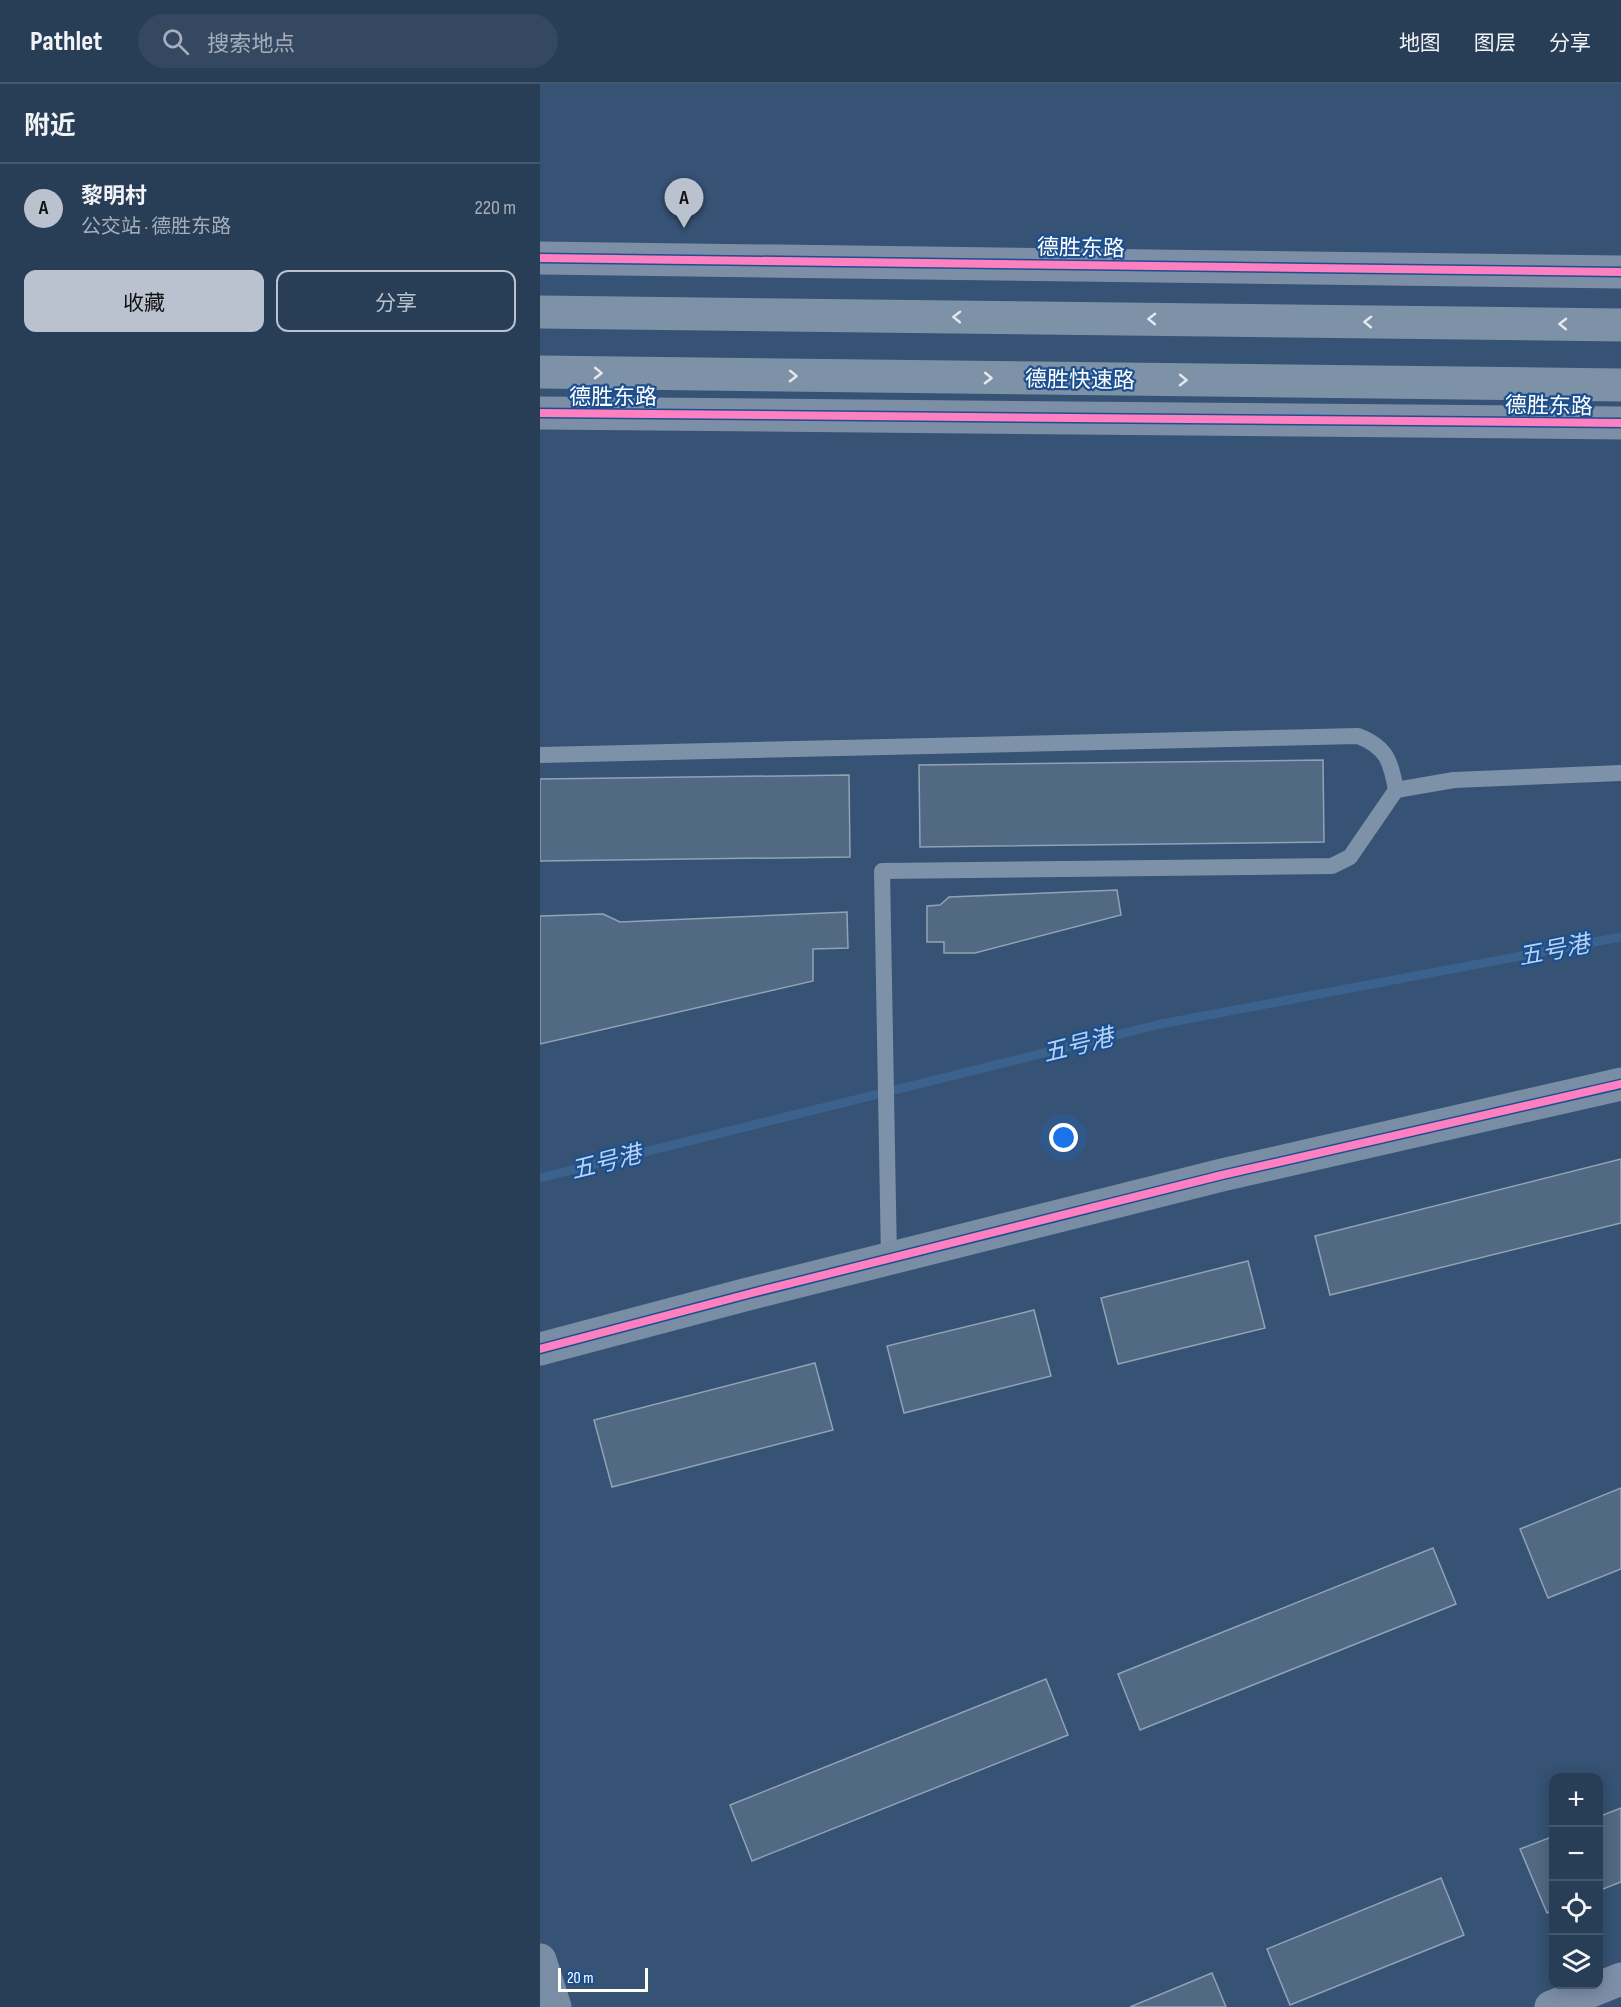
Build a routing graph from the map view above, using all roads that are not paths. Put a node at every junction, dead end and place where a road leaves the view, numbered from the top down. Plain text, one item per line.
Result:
1 (540, 258) edge
2 (1621, 272) edge
3 (540, 312) edge
4 (1621, 325) edge
5 (540, 372) edge
6 (1621, 385) edge
7 (540, 413) edge
8 (1621, 423) edge
9 (540, 755) edge
10 (1621, 773) edge
11 (1396, 790) junction
12 (1621, 1084) edge
13 (889, 1259) junction
14 (540, 1349) edge
15 (540, 1960) edge
16 (1621, 1979) edge
17 (555, 2007) edge
18 (1551, 2007) edge

1 - 2 main road, 德胜东路
4 -> 3 highway
5 -> 6 highway, 德胜快速路
7 - 8 main road, 德胜东路
9 - 11 lane
10 - 11 lane
11 - 13 lane
12 - 13 street
13 - 14 street
15 - 17 street
16 - 18 main road

